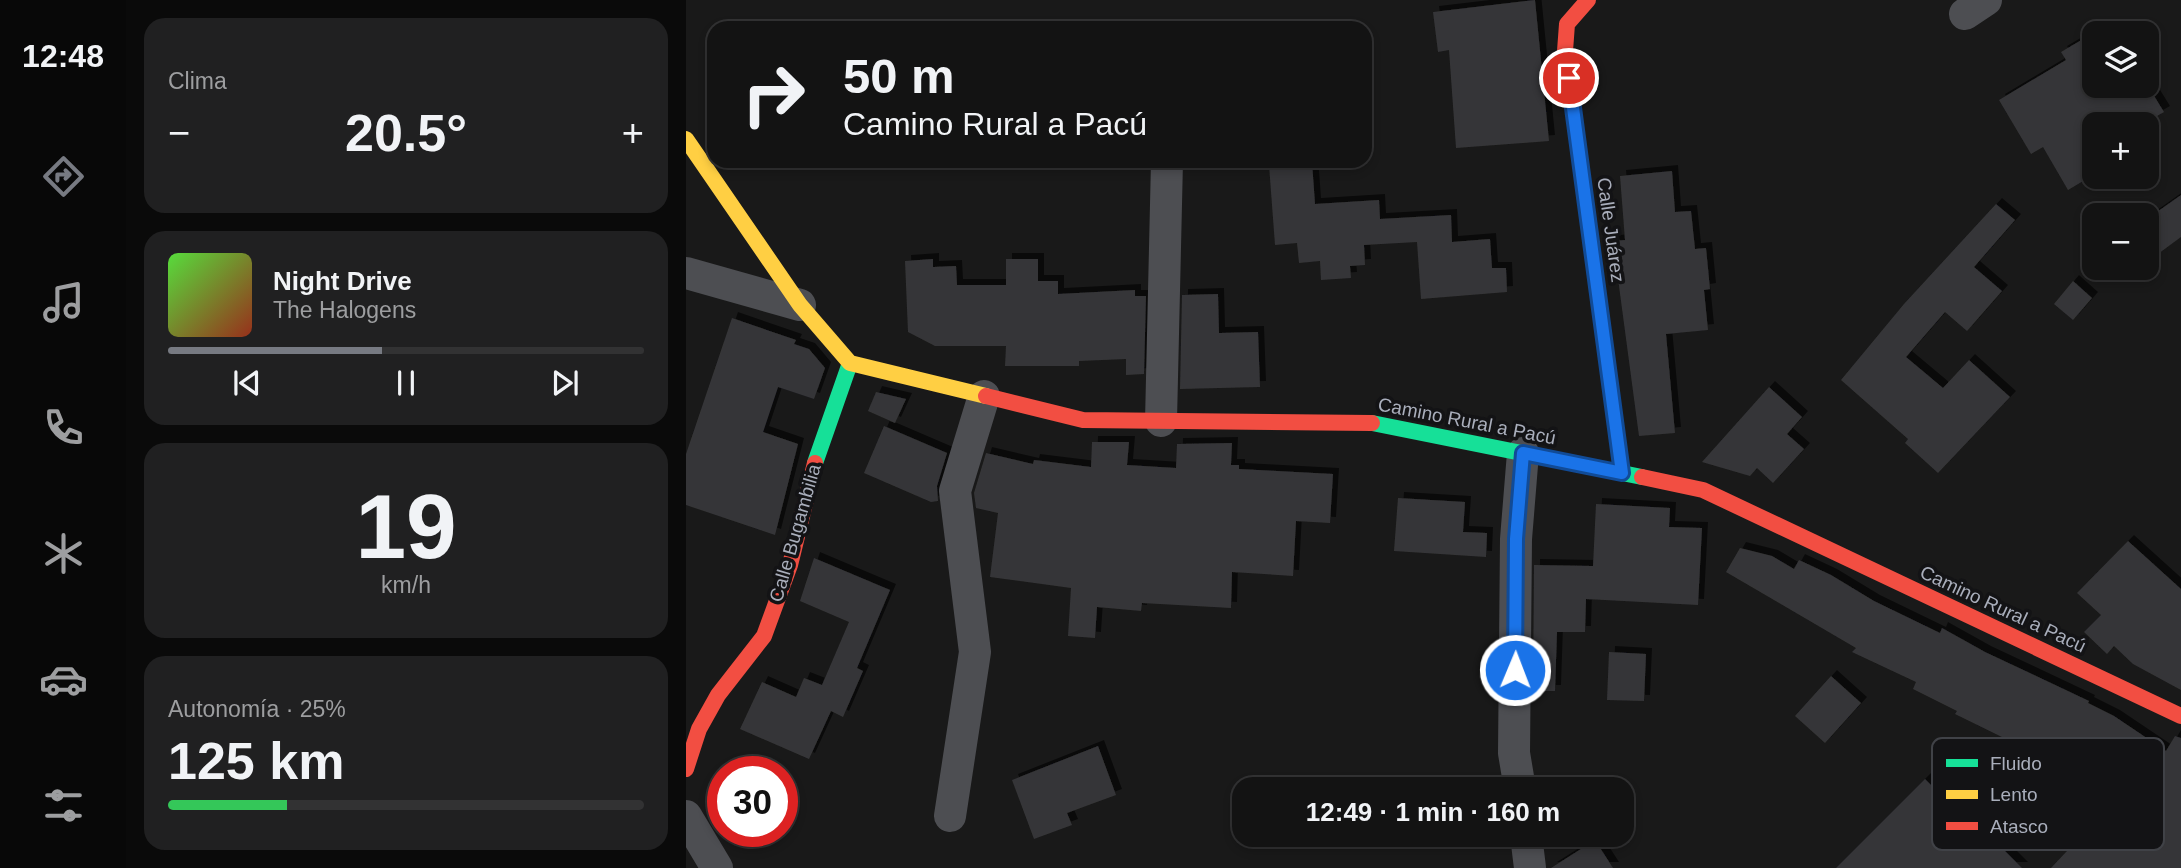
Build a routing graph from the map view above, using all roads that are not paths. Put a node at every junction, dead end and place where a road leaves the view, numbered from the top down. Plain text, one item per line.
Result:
1 (1588, 0) edge
2 (686, 139) edge
3 (1167, 168) edge
4 (686, 273) edge
5 (800, 305) junction
6 (850, 363) junction
7 (984, 396) junction
8 (1161, 421) junction
9 (1523, 453) junction
10 (1622, 473) junction
11 (2181, 716) edge
12 (686, 769) edge
13 (1518, 777) edge
14 (686, 816) edge
15 (950, 816) dead end
16 (1528, 847) edge
17 (717, 868) edge
18 (1531, 868) edge

1 - 10 street, Calle Juárez
2 - 5 street
3 - 8 street
4 - 5 street
5 - 6 street
6 - 7 street, Camino Rural a Pacú
6 - 12 street, Calle Bugambilia
7 - 8 street, Camino Rural a Pacú
7 - 15 street
8 - 9 street, Camino Rural a Pacú
9 - 10 street, Camino Rural a Pacú
9 - 13 street
10 - 11 street, Camino Rural a Pacú
14 - 17 street
16 - 18 street

